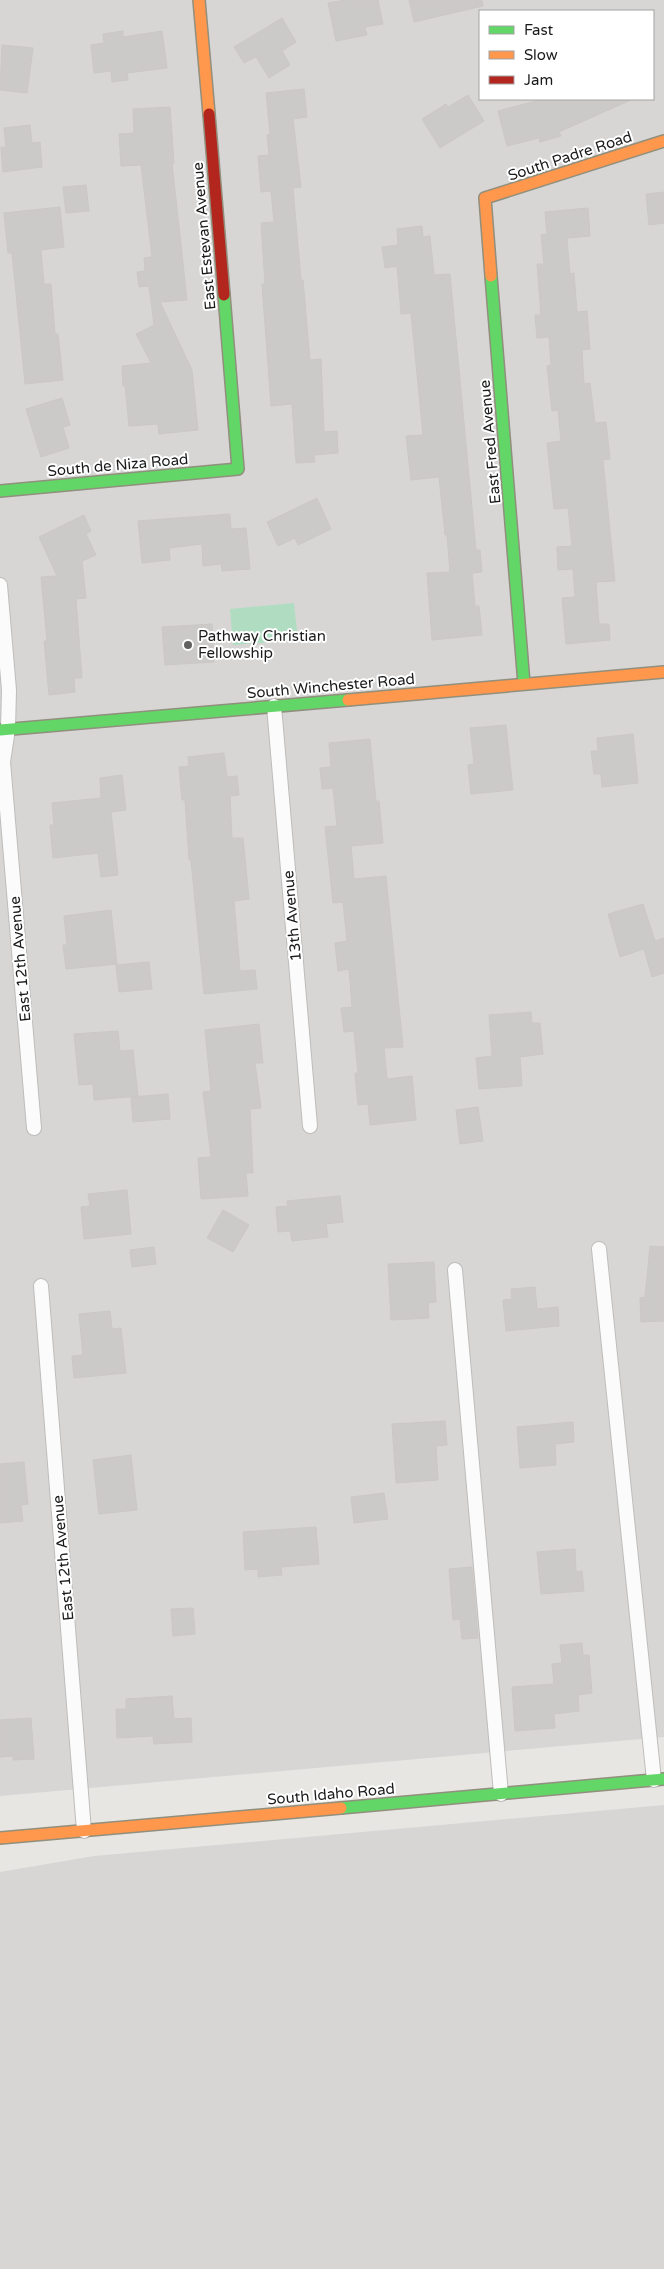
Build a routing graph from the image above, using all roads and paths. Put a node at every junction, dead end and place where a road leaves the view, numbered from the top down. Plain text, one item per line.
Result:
1 (199, 0) edge
2 (664, 142) edge
3 (485, 198) joint
4 (238, 469) joint
5 (0, 492) edge
6 (0, 585) edge
7 (664, 672) edge
8 (524, 684) junction
9 (274, 706) junction
10 (4, 730) edge
11 (310, 1126) dead end
12 (34, 1128) dead end
13 (599, 1249) dead end
14 (455, 1270) dead end
15 (41, 1286) dead end
16 (659, 1780) edge
17 (501, 1794) junction
18 (84, 1831) junction
19 (0, 1838) edge

1 - 4 street, East Estevan Avenue
2 - 3 street, South Padre Road
3 - 8 street, East Fred Avenue
4 - 5 street, South de Niza Road
6 - 10 street, East 12th Avenue
7 - 8 street, South Winchester Road
8 - 9 street, South Winchester Road
9 - 10 street, South Winchester Road
9 - 11 street, 13th Avenue
10 - 12 street, East 12th Avenue
13 - 16 street
14 - 17 street
15 - 18 street, East 12th Avenue
16 - 17 street, South Idaho Road
17 - 18 street, South Idaho Road
18 - 19 street, South Idaho Road

